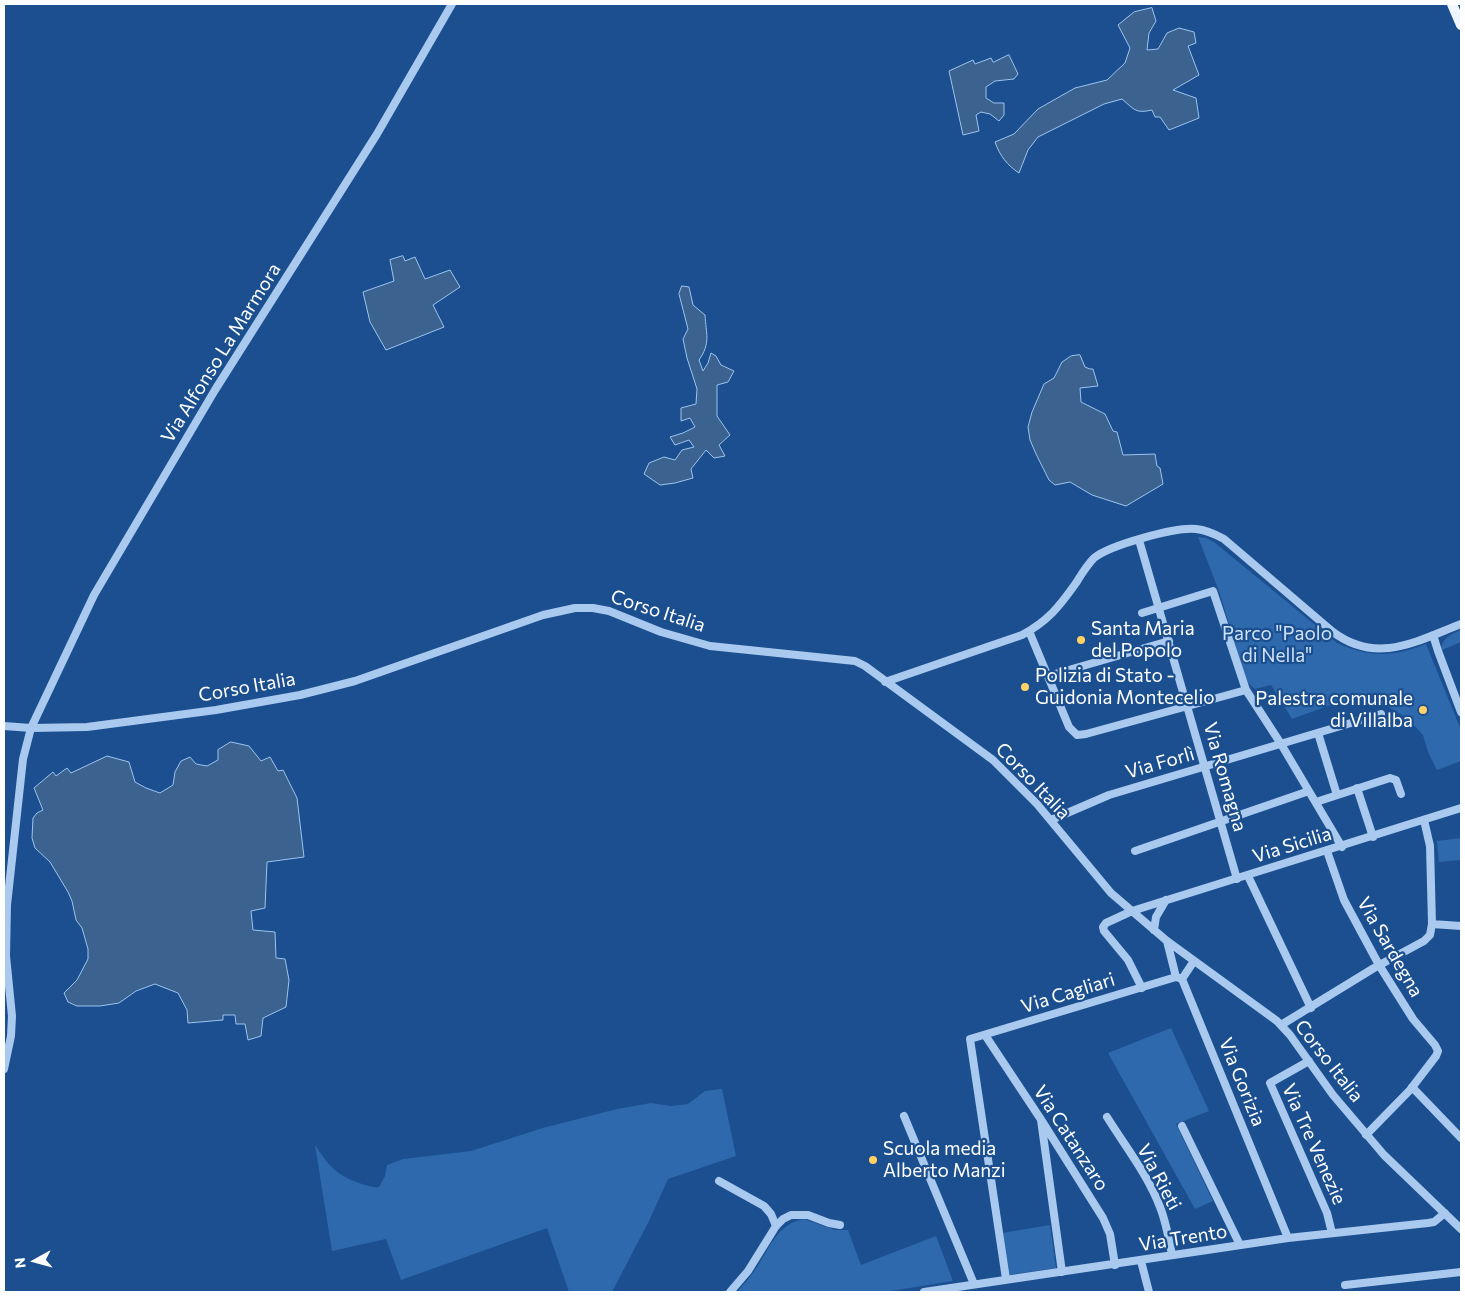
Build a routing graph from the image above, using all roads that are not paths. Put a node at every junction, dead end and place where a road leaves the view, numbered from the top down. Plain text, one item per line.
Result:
1 (452, 4) edge
2 (1452, 4) edge
3 (1461, 25) edge
4 (1140, 540) junction
5 (1160, 608) junction
6 (1142, 613) dead end
7 (1461, 624) edge
8 (1029, 631) junction
9 (1433, 635) junction
10 (1169, 640) junction
11 (1048, 676) junction
12 (885, 682) junction
13 (1246, 690) junction
14 (1188, 707) junction
15 (1461, 712) edge
16 (1381, 714) dead end
17 (4, 726) edge
18 (30, 728) junction
19 (1318, 733) junction
20 (1281, 744) junction
21 (1205, 766) junction
22 (1357, 788) junction
23 (1309, 791) junction
24 (1401, 794) dead end
25 (1337, 795) junction
26 (1316, 802) junction
27 (1461, 808) edge
28 (1051, 820) junction
29 (1424, 820) junction
30 (1221, 822) junction
31 (1373, 837) junction
32 (1342, 846) junction
33 (1136, 851) dead end
34 (1327, 851) junction
35 (1248, 876) junction
36 (1237, 879) junction
37 (1166, 900) junction
38 (1132, 911) junction
39 (1432, 924) junction
40 (1461, 926) edge
41 (1154, 930) junction
42 (1167, 941) junction
43 (1194, 961) junction
44 (1379, 965) junction
45 (1179, 978) junction
46 (1142, 988) junction
47 (1311, 1008) junction
48 (1281, 1025) junction
49 (985, 1036) junction
50 (1309, 1061) junction
51 (4, 1064) edge
52 (1412, 1087) junction
53 (904, 1116) dead end
54 (1040, 1118) junction
55 (1107, 1118) dead end
56 (1182, 1126) dead end
57 (1366, 1135) junction
58 (1461, 1138) edge
59 (718, 1182) dead end
60 (1445, 1213) junction
61 (840, 1225) dead end
62 (776, 1226) junction
63 (1461, 1229) edge
64 (1332, 1233) junction
65 (1288, 1238) junction
66 (1240, 1246) junction
67 (1172, 1255) junction
68 (1141, 1261) junction
69 (1115, 1265) junction
70 (1062, 1272) junction
71 (1461, 1272) edge
72 (1006, 1279) junction
73 (974, 1284) junction
74 (1345, 1286) dead end
75 (957, 1290) edge
76 (730, 1292) edge
77 (924, 1292) edge
78 (1149, 1292) edge

1 - 18 street, Via Alfonso La Marmora
2 - 3 main road
4 - 5 street, Via Romagna
4 - 8 street
4 - 9 street
5 - 6 street
5 - 10 street, Via Romagna
5 - 13 street
7 - 9 street
8 - 11 street
8 - 12 street
9 - 15 street
10 - 11 street
10 - 14 street, Via Romagna
11 - 14 street
12 - 18 street, Corso Italia
12 - 28 street, Corso Italia
13 - 14 street
13 - 20 street
14 - 21 street, Via Romagna
16 - 19 street, Via Forlì
17 - 18 street, Corso Italia
18 - 51 street, Via Alfonso La Marmora
19 - 20 street, Via Forlì
19 - 25 street
20 - 21 street, Via Forlì
20 - 23 street
21 - 28 street, Via Forlì
21 - 30 street, Via Romagna
22 - 24 street
22 - 25 street
22 - 31 street
23 - 26 street
23 - 30 street
25 - 26 street
26 - 32 street
27 - 29 street, Via Sicilia
28 - 38 street, Corso Italia
29 - 31 street, Via Sicilia
29 - 39 street
30 - 33 street
30 - 36 street, Via Romagna
31 - 32 street, Via Sicilia
32 - 34 street, Via Sicilia
34 - 35 street, Via Sicilia
34 - 44 street, Via Sardegna
35 - 36 street, Via Sicilia
35 - 47 street
36 - 37 street, Via Sicilia
37 - 38 street, Via Sicilia
37 - 41 street
38 - 41 street, Corso Italia
38 - 46 street, Via Sicilia
39 - 40 street
39 - 44 street
41 - 42 street, Corso Italia
42 - 43 street, Corso Italia
42 - 45 street, Via Gorizia
43 - 45 street
43 - 48 street, Corso Italia
44 - 47 street
44 - 52 street, Via Sardegna
45 - 46 street, Via Cagliari
45 - 65 street, Via Gorizia
46 - 49 street, Via Cagliari
47 - 48 street
48 - 50 street, Corso Italia
49 - 54 street, Via Catanzaro
49 - 72 street, Via Cagliari
50 - 57 street, Corso Italia
50 - 64 street, Via Tre Venezie
52 - 57 street
52 - 58 street
53 - 73 street
54 - 69 street, Via Catanzaro
54 - 70 street
55 - 67 street, Via Rieti
56 - 66 street
57 - 60 street, Corso Italia
59 - 62 street
60 - 63 street, Corso Italia
60 - 64 street, Via Trento
61 - 62 street
62 - 76 street
64 - 65 street, Via Trento
65 - 66 street, Via Trento
66 - 67 street, Via Trento
67 - 68 street, Via Trento
68 - 69 street, Via Trento
68 - 78 street
69 - 70 street, Via Trento
70 - 72 street, Via Trento
71 - 74 street
72 - 73 street, Via Trento
73 - 75 street, Via Trento
75 - 77 street, Via Trento

